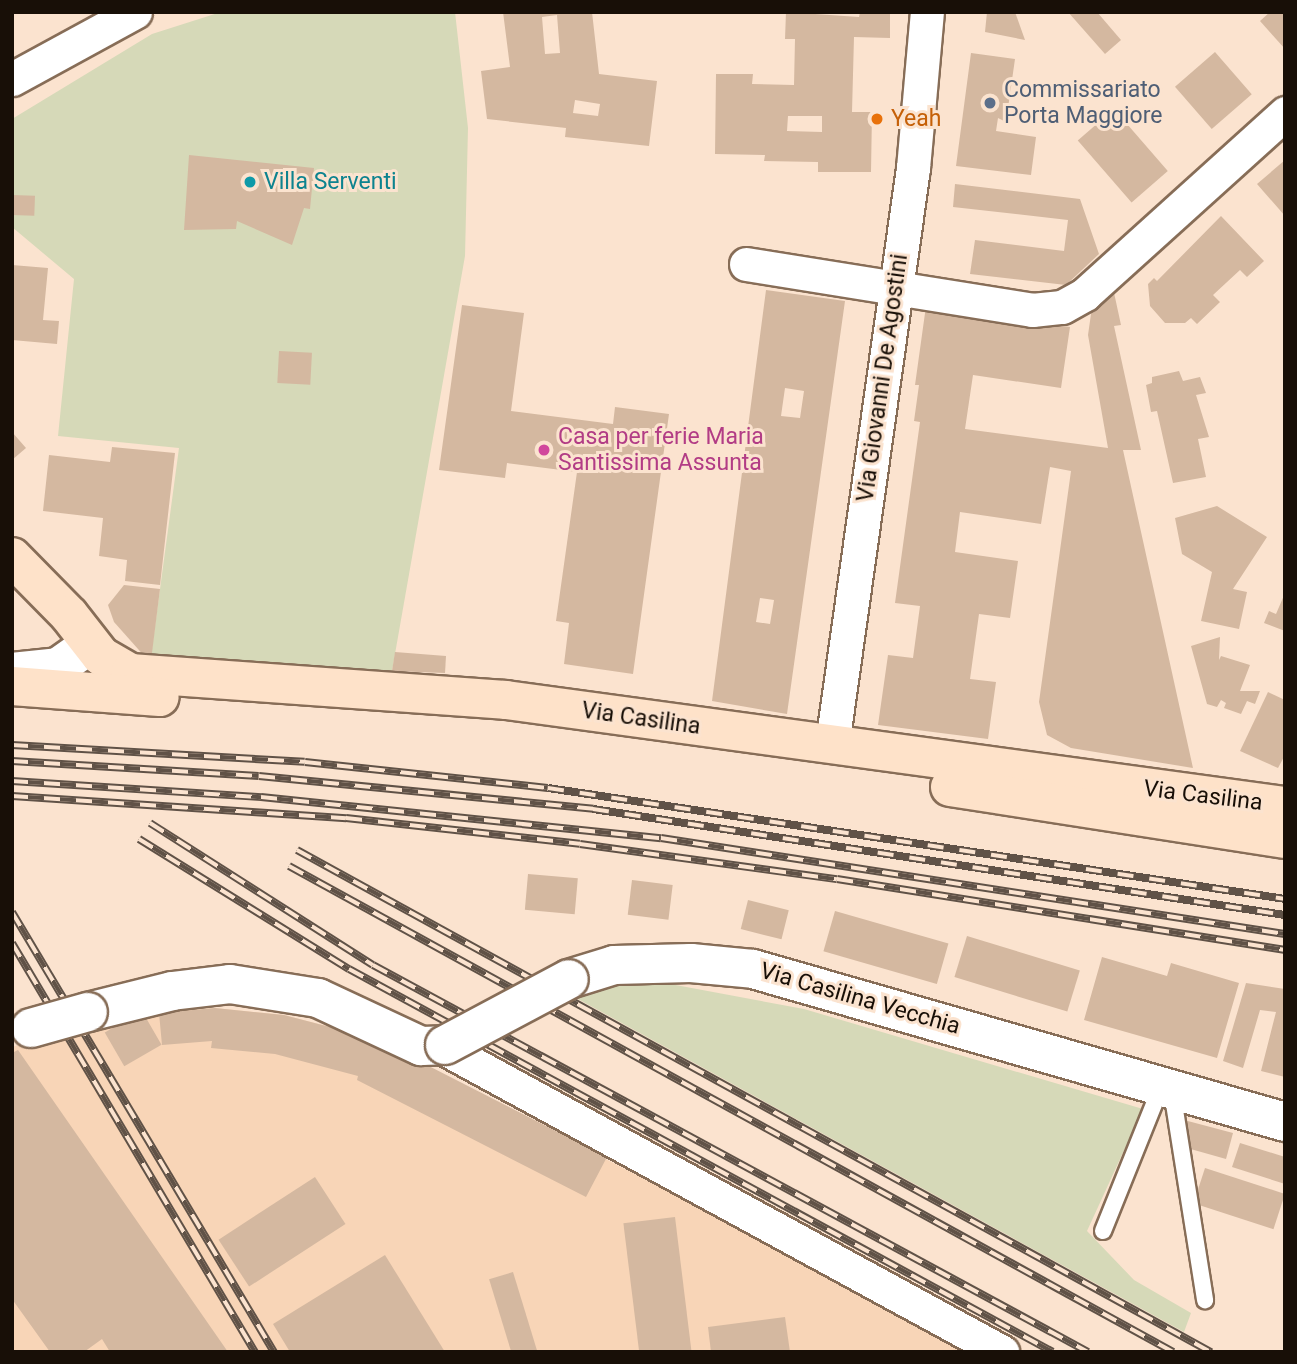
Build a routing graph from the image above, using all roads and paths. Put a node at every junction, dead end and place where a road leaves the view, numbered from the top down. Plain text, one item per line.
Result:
1 (135, 12) edge
2 (927, 12) edge
3 (12, 79) edge
4 (1285, 113) edge
5 (746, 264) dead end
6 (895, 286) junction
7 (12, 557) edge
8 (90, 645) junction
9 (12, 672) edge
10 (12, 686) edge
11 (832, 744) junction
12 (1285, 806) edge
13 (1285, 839) edge
14 (21, 1030) edge
15 (444, 1046) junction
16 (1167, 1086) junction
17 (1285, 1122) edge
18 (1103, 1231) dead end
19 (1205, 1300) dead end
20 (1002, 1352) edge

1 - 3 street
2 - 6 street, Via Giovanni De Agostini
4 - 6 street
5 - 6 street
6 - 11 street, Via Giovanni De Agostini
7 - 8 main road, Via Casilina
8 - 9 street
8 - 11 main road, Via Casilina
10 - 13 main road, Via Casilina
11 - 12 main road, Via Casilina
14 - 15 street, bridge
15 - 16 street, Via Casilina Vecchia, bridge
15 - 20 street
16 - 17 street, Via Casilina Vecchia
16 - 18 lane
16 - 19 lane

